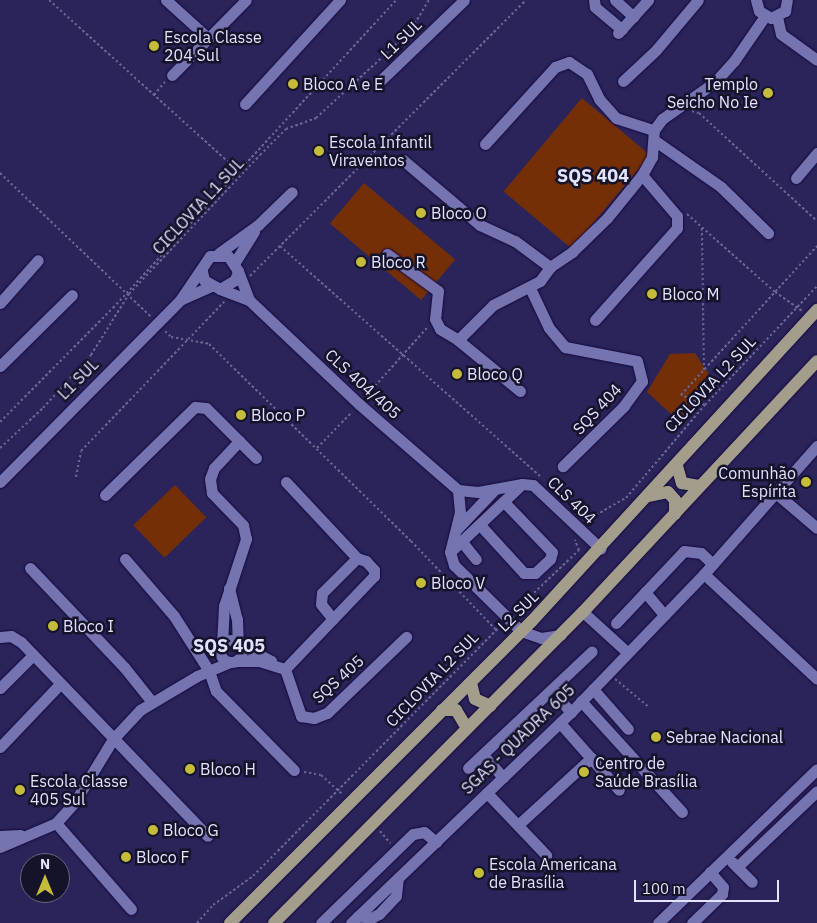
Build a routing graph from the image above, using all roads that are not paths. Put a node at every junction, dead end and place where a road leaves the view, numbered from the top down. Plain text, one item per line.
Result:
1 (166, 0) edge
2 (246, 0) edge
3 (340, 0) edge
4 (464, 0) edge
5 (594, 0) edge
6 (615, 0) edge
7 (648, 0) edge
8 (698, 0) edge
9 (756, 0) edge
10 (787, 0) edge
11 (764, 16) junction
12 (634, 17) junction
13 (777, 17) junction
14 (208, 38) junction
15 (817, 60) edge
16 (172, 75) road end
17 (381, 80) dead end
18 (623, 81) dead end
19 (245, 104) dead end
20 (654, 135) junction
21 (485, 144) dead end
22 (817, 153) edge
23 (403, 160) dead end
24 (642, 176) junction
25 (796, 178) dead end
26 (292, 192) dead end
27 (258, 225) junction
28 (768, 234) dead end
29 (219, 253) junction
30 (387, 254) dead end
31 (38, 260) dead end
32 (236, 266) junction
33 (550, 267) junction
34 (202, 271) junction
35 (215, 288) junction
36 (530, 288) junction
37 (72, 295) dead end
38 (180, 300) junction
39 (249, 300) junction
40 (0, 303) edge
41 (817, 310) edge
42 (595, 320) dead end
43 (458, 340) junction
44 (817, 361) edge
45 (0, 366) edge
46 (520, 391) dead end
47 (238, 441) junction
48 (817, 446) edge
49 (256, 458) dead end
50 (563, 466) dead end
51 (677, 466) junction
52 (0, 482) edge
53 (286, 482) dead end
54 (522, 484) junction
55 (700, 486) junction
56 (497, 488) junction
57 (458, 490) junction
58 (777, 494) junction
59 (105, 495) dead end
60 (646, 497) junction
61 (506, 500) junction
62 (521, 510) dead end
63 (675, 514) junction
64 (480, 525) junction
65 (817, 528) edge
66 (457, 529) junction
67 (462, 542) junction
68 (601, 549) junction
69 (450, 552) junction
70 (357, 558) junction
71 (476, 558) dead end
72 (125, 559) dead end
73 (713, 564) junction
74 (30, 568) dead end
75 (704, 574) junction
76 (228, 588) junction
77 (645, 592) junction
78 (583, 612) junction
79 (664, 615) junction
80 (333, 619) junction
81 (616, 623) dead end
82 (521, 632) junction
83 (561, 634) junction
84 (0, 637) edge
85 (406, 637) dead end
86 (239, 644) junction
87 (221, 647) junction
88 (592, 651) dead end
89 (627, 652) junction
90 (33, 655) junction
91 (233, 661) junction
92 (207, 668) junction
93 (280, 668) junction
94 (817, 679) edge
95 (471, 683) junction
96 (60, 684) junction
97 (0, 688) edge
98 (593, 689) junction
99 (551, 690) junction
100 (582, 701) junction
101 (152, 702) junction
102 (490, 706) junction
103 (442, 710) junction
104 (571, 712) junction
105 (560, 723) junction
106 (467, 728) junction
107 (628, 729) dead end
108 (113, 739) junction
109 (0, 747) edge
110 (483, 754) junction
111 (591, 758) junction
112 (468, 768) dead end
113 (817, 769) edge
114 (294, 770) road end
115 (504, 777) junction
116 (618, 790) dead end
117 (817, 791) edge
118 (487, 793) junction
119 (682, 812) dead end
120 (56, 823) junction
121 (519, 824) junction
122 (37, 833) junction
123 (0, 836) edge
124 (208, 836) dead end
125 (436, 842) junction
126 (0, 847) edge
127 (546, 855) dead end
128 (727, 856) junction
129 (737, 867) junction
130 (710, 872) junction
131 (752, 882) dead end
132 (131, 909) dead end
133 (355, 920) edge
134 (230, 923) edge
135 (274, 923) edge
136 (321, 923) edge
137 (658, 923) edge
138 (692, 923) edge

1 - 14 street
2 - 14 street
3 - 19 street
4 - 17 street, L1 SUL
5 - 12 street
6 - 12 street
7 - 12 street
8 - 18 street
9 - 11 street
10 - 13 street
11 - 13 street
11 - 20 street
13 - 15 street
14 - 16 street
20 - 21 street
20 - 24 street
20 - 28 street
22 - 25 street
23 - 33 street
24 - 33 street
24 - 42 street
26 - 27 street
27 - 29 street
27 - 32 street
29 - 32 street
29 - 34 street
30 - 43 street
31 - 40 street
32 - 35 street
32 - 39 street, CLS 404/405
33 - 36 street
34 - 35 street
34 - 38 street, L1 SUL
35 - 38 street, L1 SUL
35 - 39 street, CLS 404/405
36 - 43 street
36 - 50 street, SQS 404
37 - 45 street
38 - 52 street, L1 SUL
39 - 57 street, CLS 404/405
41 - 51 main road, L2 SUL
43 - 46 street
44 - 55 main road
47 - 49 street
47 - 59 street
47 - 76 street
48 - 58 street, SGAS - QUADRA 605
51 - 55 main road
51 - 60 main road, L2 SUL
53 - 70 street
54 - 56 street, CLS 404
54 - 61 street
54 - 68 street, CLS 404
55 - 63 main road
56 - 57 street, CLS 404
56 - 66 street
57 - 66 street
58 - 65 street
58 - 73 street, SGAS - QUADRA 605
60 - 63 main road
60 - 68 main road, L2 SUL
61 - 62 street
61 - 64 street
61 - 64 street
63 - 78 main road
64 - 67 street
66 - 69 street
67 - 69 street
67 - 71 street
68 - 82 main road, L2 SUL
69 - 82 street
70 - 80 street
70 - 80 street
72 - 92 street
73 - 75 street, SGAS - QUADRA 605
73 - 77 street
74 - 101 street
75 - 79 street, SGAS - QUADRA 605
75 - 94 street
76 - 86 street
76 - 87 street
77 - 79 street
77 - 81 street
78 - 83 main road
78 - 89 street
79 - 89 street, SGAS - QUADRA 605
80 - 93 street
82 - 83 street
82 - 95 main road, L2 SUL
83 - 102 main road
84 - 90 street
85 - 93 street, SQS 405
86 - 87 street
86 - 91 street
86 - 93 street
87 - 91 street
87 - 92 street
88 - 99 street
89 - 98 street, SGAS - QUADRA 605
90 - 96 street
90 - 97 street
91 - 92 street
91 - 93 street
92 - 101 street
92 - 114 street
95 - 102 main road
95 - 103 main road, L2 SUL
96 - 108 street
96 - 109 street
98 - 100 street, SGAS - QUADRA 605
98 - 107 street
99 - 104 street
99 - 110 street
100 - 104 street, SGAS - QUADRA 605
100 - 119 street
101 - 108 street
102 - 106 main road
103 - 106 main road
103 - 134 main road, L2 SUL
104 - 105 street, SGAS - QUADRA 605
105 - 111 street
105 - 115 street, SGAS - QUADRA 605
106 - 135 main road
108 - 120 street
108 - 124 street
110 - 112 street
110 - 115 street
111 - 116 street
111 - 121 street
113 - 128 street
115 - 118 street, SGAS - QUADRA 605
117 - 129 street
118 - 121 street
118 - 125 street, SGAS - QUADRA 605
120 - 122 street
120 - 132 street
121 - 127 street
122 - 123 street
122 - 126 street
125 - 133 street, SGAS - QUADRA 605
125 - 136 street
128 - 129 street
128 - 130 street
129 - 131 street
130 - 137 street
130 - 138 street

